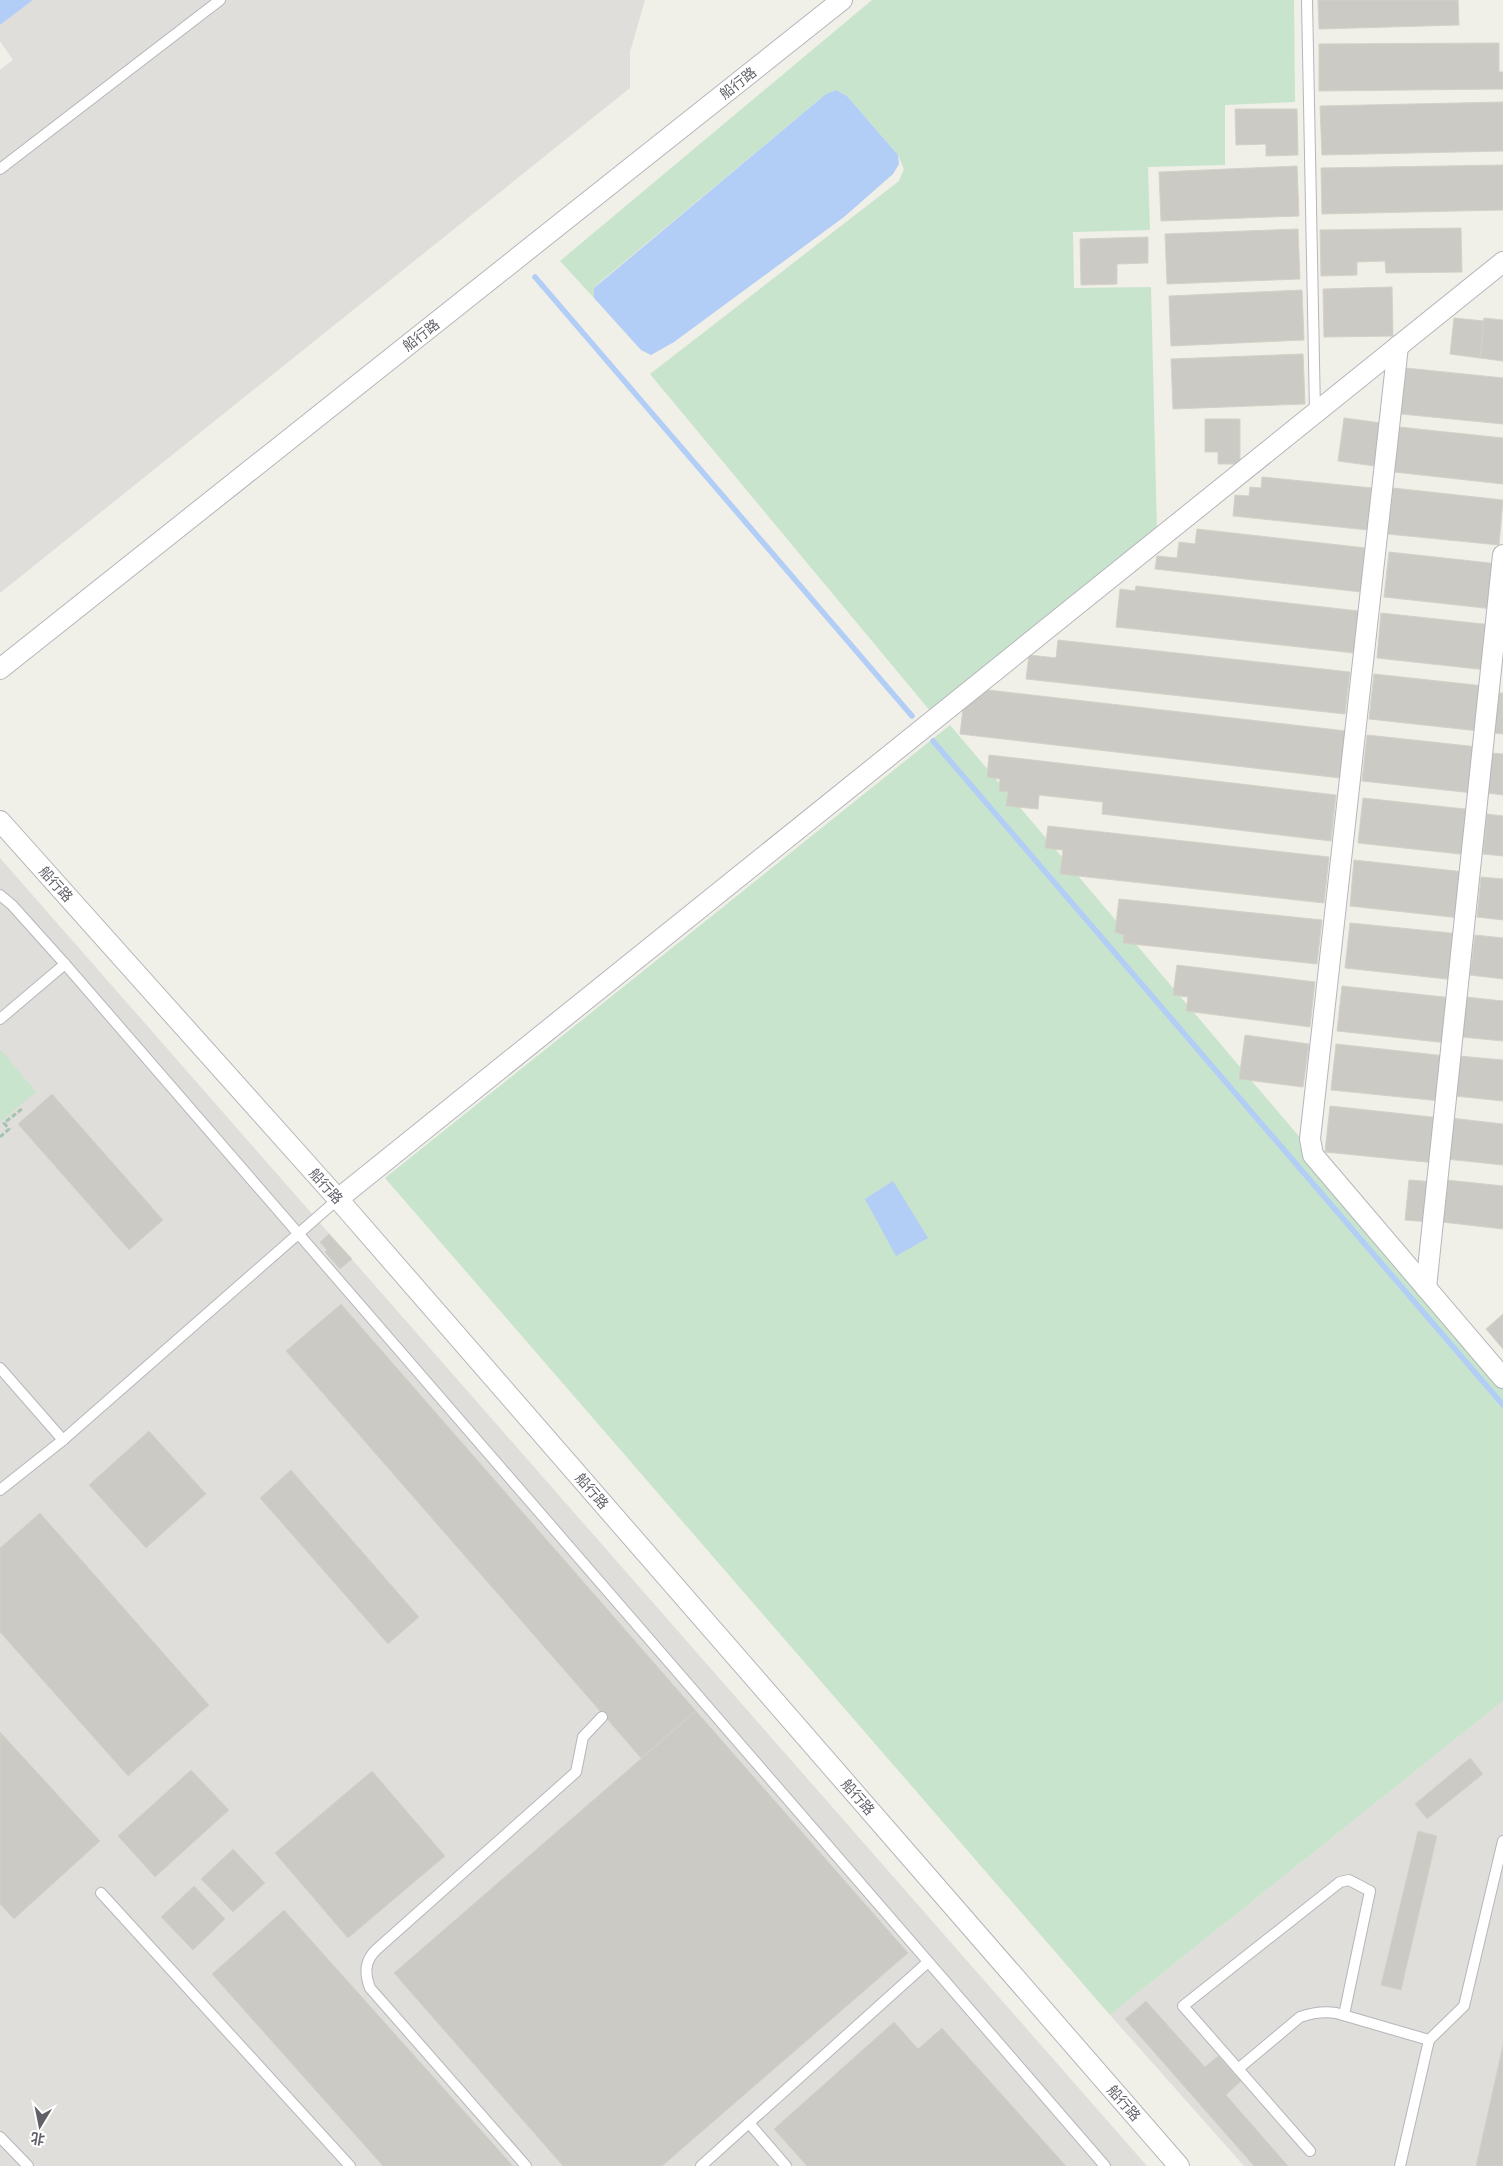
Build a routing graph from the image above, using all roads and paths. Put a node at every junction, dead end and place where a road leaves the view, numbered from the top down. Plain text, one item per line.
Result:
1 (220, 0) edge
2 (842, 0) edge
3 (1307, 0) edge
4 (0, 169) edge
5 (1503, 262) edge
6 (1398, 346) junction
7 (1315, 413) junction
8 (1503, 555) edge
9 (0, 669) edge
10 (0, 821) edge
11 (0, 895) edge
12 (65, 964) junction
13 (0, 1019) edge
14 (23, 1108) dead end
15 (0, 1137) edge
16 (338, 1199) junction
17 (298, 1233) junction
18 (1426, 1288) junction
19 (0, 1368) edge
20 (1503, 1378) edge
21 (63, 1440) junction
22 (0, 1490) edge
23 (602, 1717) dead end
24 (1503, 1841) edge
25 (101, 1893) dead end
26 (928, 1962) junction
27 (1344, 2015) junction
28 (1429, 2040) junction
29 (1238, 2069) junction
30 (749, 2123) junction
31 (0, 2137) edge
32 (1310, 2151) dead end
33 (28, 2166) edge
34 (350, 2166) edge
35 (526, 2166) edge
36 (701, 2166) edge
37 (786, 2166) edge
38 (1105, 2166) edge
39 (1179, 2166) edge
40 (1400, 2166) edge

1 - 4 lane
2 - 9 street, 船行路
3 - 7 lane
5 - 6 street
6 - 7 street
6 - 18 street
7 - 16 street
8 - 18 street
10 - 16 street, 船行路
11 - 12 lane
12 - 13 lane
12 - 17 lane
14 - 15 path
16 - 17 lane
16 - 39 street, 船行路
17 - 21 lane
17 - 26 lane
18 - 20 street
19 - 21 lane
21 - 22 lane
23 - 35 lane
24 - 28 lane
25 - 34 lane
26 - 30 lane
26 - 38 lane
27 - 28 lane
27 - 29 lane
27 - 29 lane
28 - 40 lane
29 - 32 lane
30 - 36 lane
30 - 37 lane
31 - 33 lane

